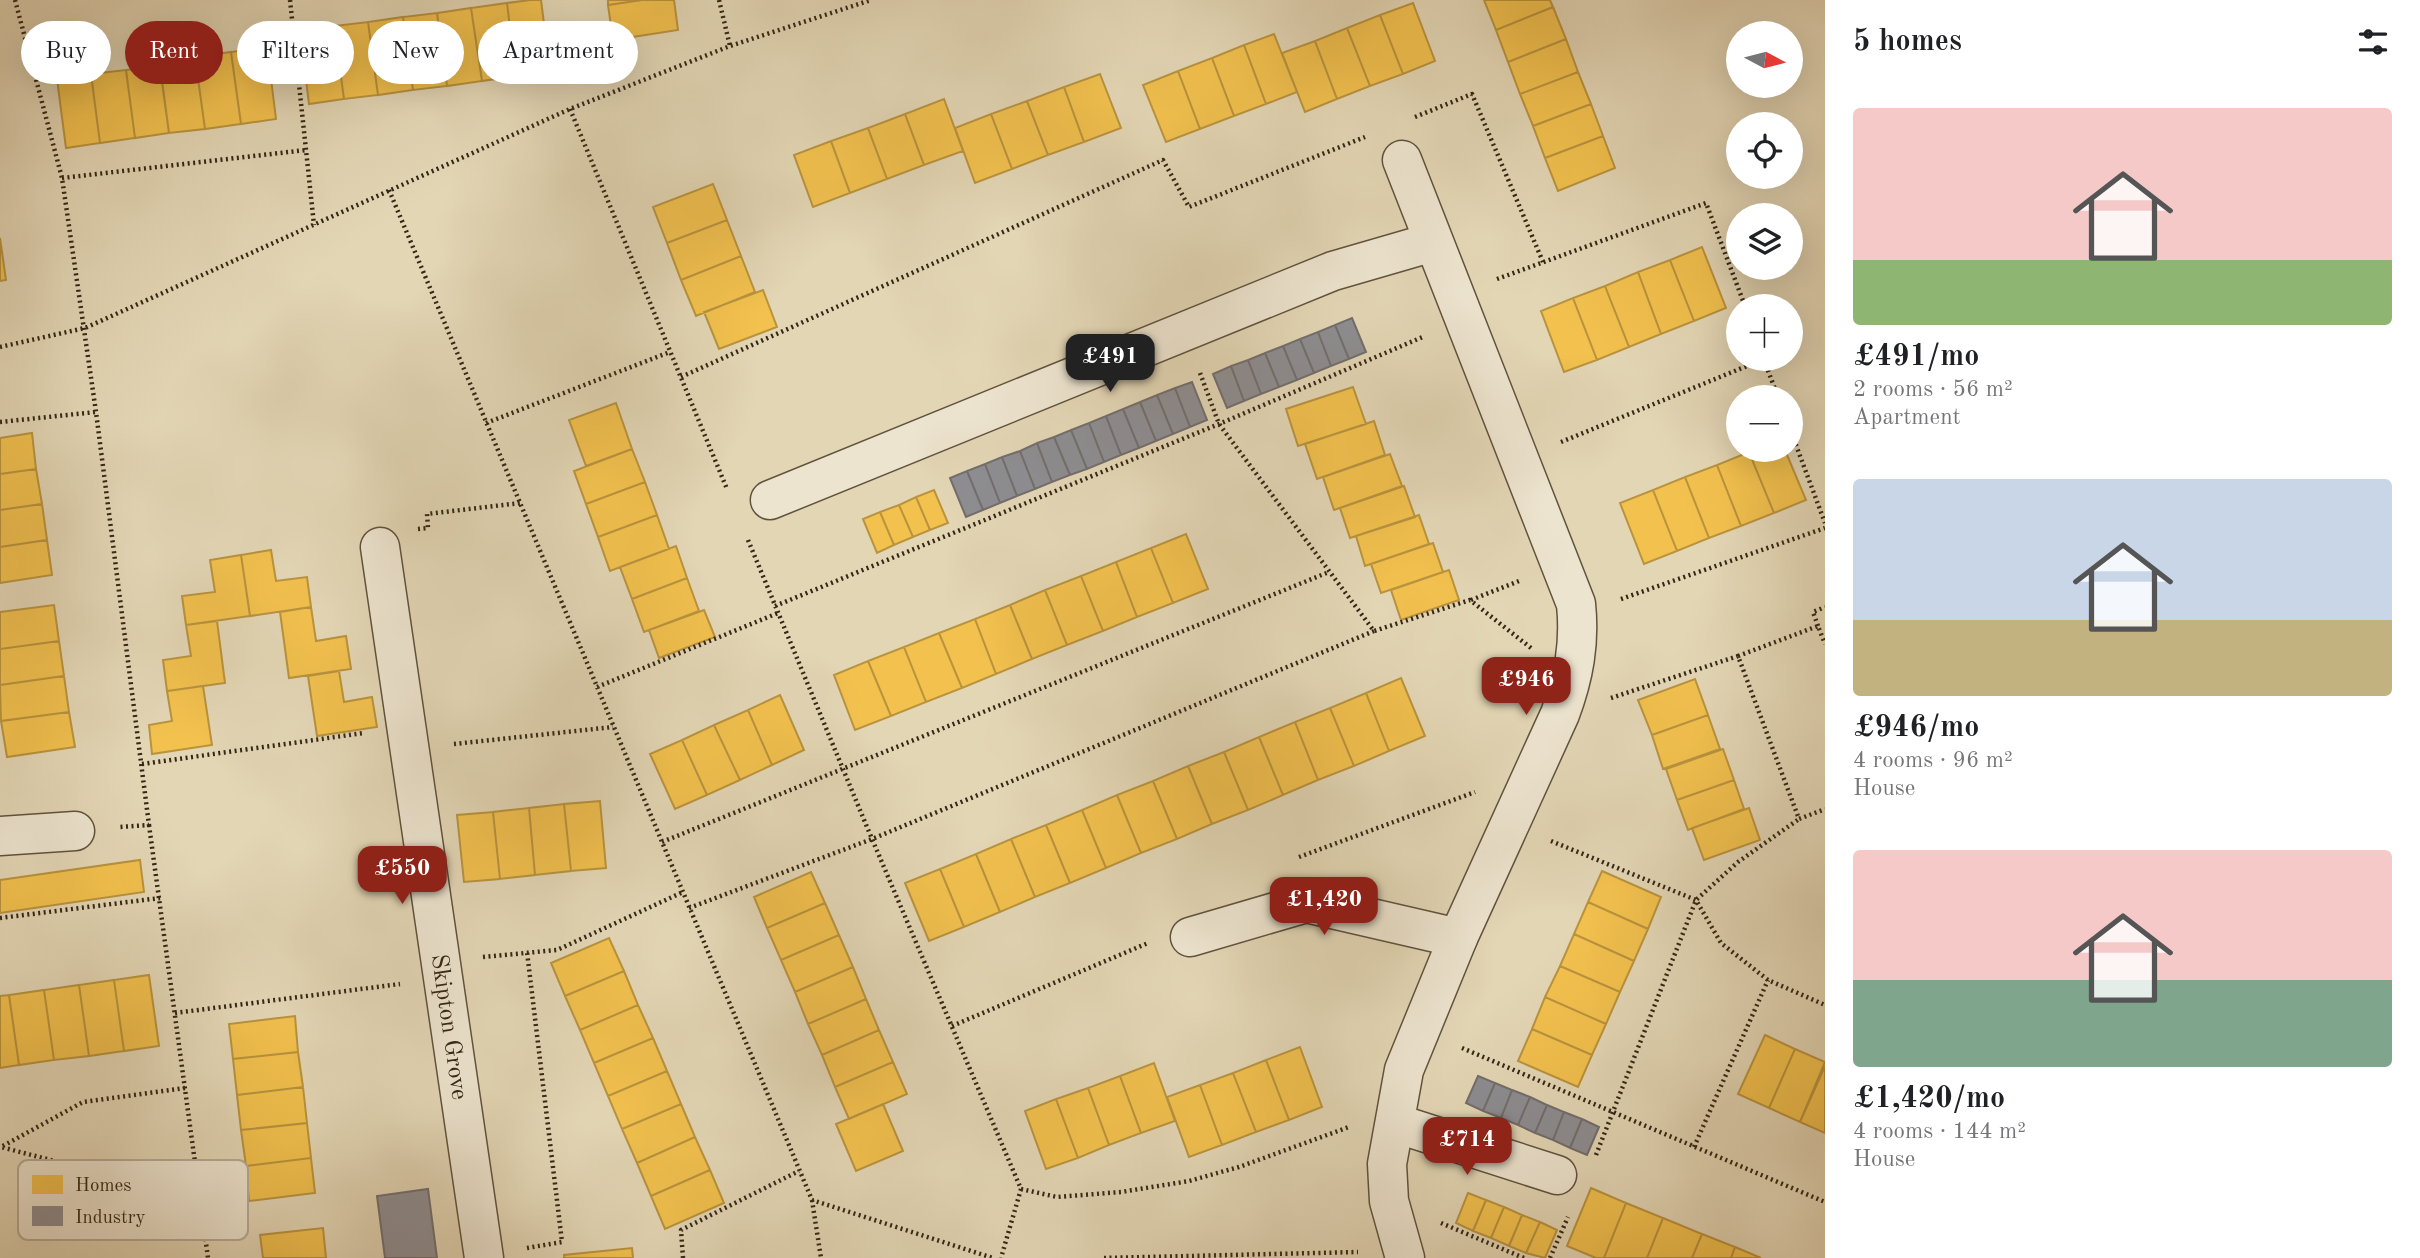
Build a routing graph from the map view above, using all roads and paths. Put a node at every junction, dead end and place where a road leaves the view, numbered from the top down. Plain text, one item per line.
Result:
1 (15, 0) edge
2 (290, 0) edge
3 (719, 0) edge
4 (871, 0) edge
5 (730, 46) junction
6 (570, 108) junction
7 (1408, 120) dead end
8 (1369, 135) dead end
9 (306, 150) junction
10 (1402, 160) dead end
11 (62, 178) junction
12 (389, 190) junction
13 (314, 225) junction
14 (1433, 242) junction
15 (1542, 262) junction
16 (1740, 294) edge
17 (1459, 307) junction
18 (85, 328) junction
19 (1185, 331) junction
20 (0, 347) edge
21 (670, 352) junction
22 (1735, 371) edge
23 (681, 377) junction
24 (96, 412) junction
25 (0, 422) edge
26 (486, 423) junction
27 (1219, 424) junction
28 (1519, 459) junction
29 (1802, 462) edge
30 (770, 500) dead end
31 (732, 501) dead end
32 (520, 503) junction
33 (1825, 526) edge
34 (747, 537) dead end
35 (380, 547) joint
36 (1561, 565) junction
37 (1329, 572) junction
38 (1471, 600) junction
39 (775, 606) junction
40 (1825, 607) edge
41 (778, 614) junction
42 (1577, 614) junction
43 (1818, 626) junction
44 (1374, 631) junction
45 (1825, 644) edge
46 (1738, 656) junction
47 (597, 687) junction
48 (1566, 698) junction
49 (842, 769) junction
50 (1535, 770) junction
51 (1825, 809) edge
52 (1800, 820) junction
53 (1511, 824) junction
54 (149, 825) junction
55 (75, 831) joint
56 (0, 836) edge
57 (872, 839) junction
58 (662, 842) junction
59 (1289, 860) dead end
60 (683, 892) junction
61 (160, 898) junction
62 (1696, 900) junction
63 (690, 908) junction
64 (0, 918) edge
65 (1190, 937) joint
66 (1458, 938) junction
67 (527, 953) junction
68 (441, 970) junction
69 (1768, 980) junction
70 (1825, 1006) edge
71 (175, 1013) junction
72 (952, 1026) junction
73 (1419, 1030) junction
74 (185, 1088) junction
75 (1614, 1113) junction
76 (1395, 1123) junction
77 (1, 1147) edge
78 (1694, 1147) junction
79 (51, 1160) edge
80 (195, 1160) edge
81 (1592, 1162) dead end
82 (799, 1171) junction
83 (1557, 1175) dead end
84 (1021, 1189) junction
85 (812, 1200) junction
86 (1389, 1201) junction
87 (1825, 1202) edge
88 (1571, 1210) dead end
89 (206, 1240) edge
90 (1404, 1254) edge
91 (484, 1257) edge
92 (208, 1258) edge
93 (683, 1258) edge
94 (821, 1258) edge
95 (993, 1258) edge
96 (1001, 1258) edge
97 (1104, 1258) edge
98 (1524, 1258) edge
99 (1550, 1258) edge

1 - 11 path
2 - 9 path
3 - 5 path
4 - 5 path
5 - 6 path
6 - 12 path
6 - 21 path
7 - 15 path
8 - 23 path
9 - 11 path
9 - 13 path
10 - 14 street
11 - 18 path
12 - 13 path
12 - 26 path
13 - 18 path
14 - 17 street
14 - 19 street
15 - 16 path
15 - 17 path
17 - 27 path
17 - 28 street
18 - 20 path
18 - 24 path
19 - 27 path
19 - 30 street
21 - 23 path
21 - 26 path
22 - 28 path
23 - 31 path
24 - 25 path
24 - 54 path
26 - 32 path
27 - 37 path
27 - 39 path
28 - 36 street
29 - 33 path
32 - 35 path
32 - 47 path
33 - 42 path
34 - 39 path
35 - 68 street, Skipton Grove
36 - 38 path
36 - 42 street
37 - 44 path
37 - 49 path
38 - 44 path
38 - 48 path
39 - 41 path
40 - 43 path
41 - 47 path
41 - 49 path
42 - 48 street
43 - 45 path
43 - 46 path
44 - 57 path
46 - 48 path
46 - 52 path
47 - 58 path
48 - 50 street
49 - 57 path
49 - 58 path
50 - 53 street
50 - 59 path
51 - 52 path
52 - 62 path
53 - 62 path
53 - 66 street
54 - 55 path
54 - 61 path
55 - 56 street
57 - 63 path
57 - 72 path
58 - 60 path
60 - 63 path
60 - 67 path
61 - 64 path
61 - 71 path
62 - 69 path
62 - 75 path
63 - 82 path
65 - 66 street
65 - 72 path
66 - 73 street
67 - 68 path
67 - 91 path
68 - 71 path
68 - 91 street, Skipton Grove
69 - 70 path
69 - 78 path
71 - 74 path
72 - 84 path
73 - 75 path
73 - 76 street
74 - 77 path
74 - 80 path
75 - 78 path
75 - 81 path
76 - 83 street
76 - 84 path
76 - 86 street
77 - 79 path
78 - 87 path
82 - 85 path
82 - 93 path
84 - 96 path
85 - 94 path
85 - 95 path
86 - 90 street
86 - 98 path
88 - 99 path
89 - 92 path
90 - 97 path

